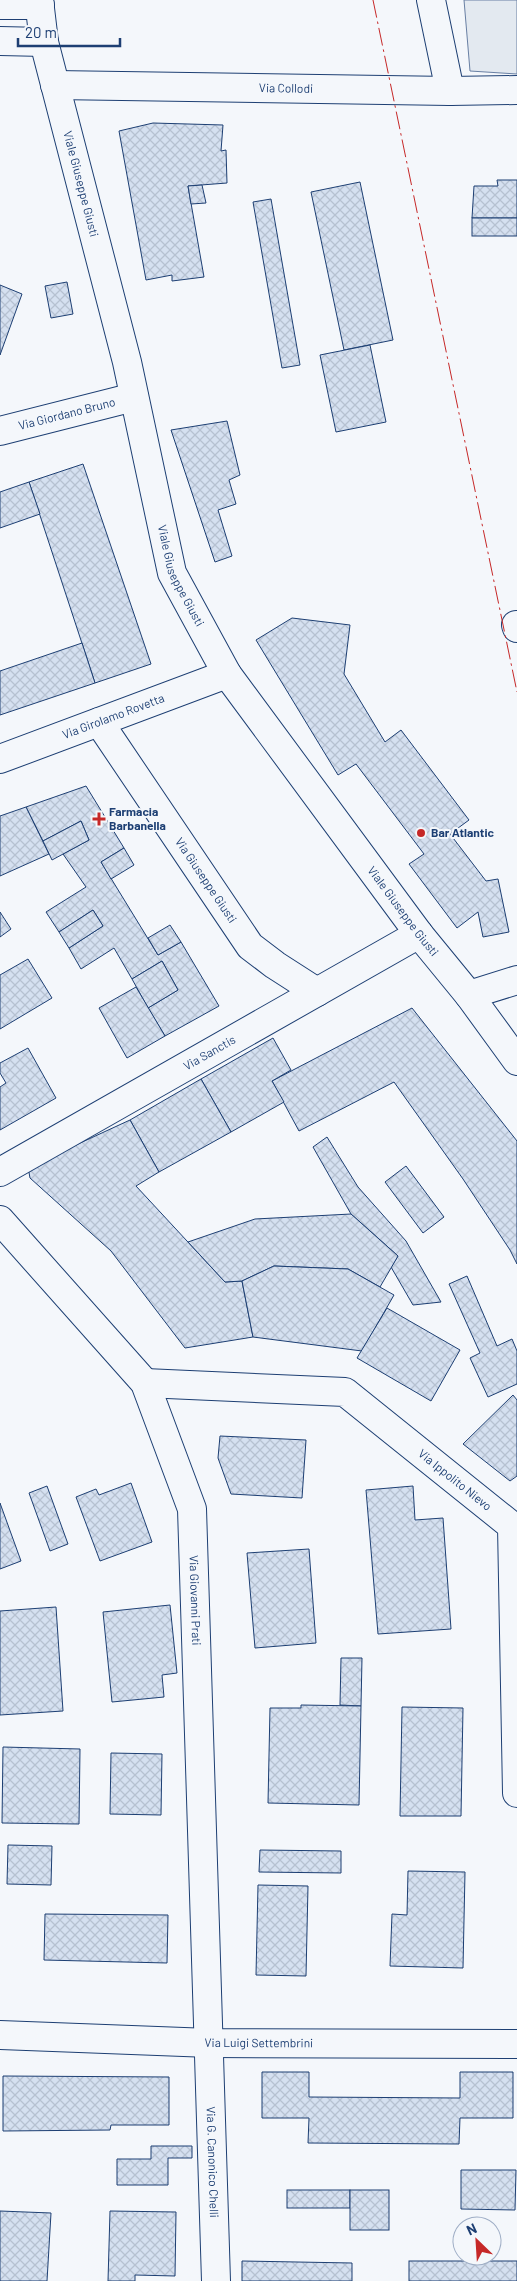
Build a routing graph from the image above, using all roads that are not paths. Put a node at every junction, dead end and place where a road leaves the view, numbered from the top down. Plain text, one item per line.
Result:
1 (431, 0) edge
2 (39, 3) edge
3 (0, 5) edge
4 (0, 41) edge
5 (44, 42) junction
6 (55, 85) junction
7 (517, 90) edge
8 (450, 91) junction
9 (134, 397) junction
10 (0, 431) edge
11 (227, 674) junction
12 (99, 722) junction
13 (0, 759) edge
14 (419, 934) junction
15 (517, 980) edge
16 (317, 992) junction
17 (468, 995) junction
18 (517, 1061) edge
19 (0, 1172) edge
20 (0, 1220) edge
21 (145, 1383) junction
22 (515, 1524) edge
23 (517, 1793) edge
24 (0, 2034) edge
25 (210, 2043) junction
26 (517, 2044) edge
27 (216, 2281) edge

1 - 8 street
2 - 3 street
2 - 5 street, Viale Giuseppe Giusti
4 - 5 street
5 - 6 street, Viale Giuseppe Giusti
6 - 8 street, Via Collodi
6 - 9 street, Viale Giuseppe Giusti
7 - 8 street, Via Collodi
9 - 10 street, Via Giordano Bruno
9 - 11 street, Viale Giuseppe Giusti
11 - 12 street, Via Girolamo Rovetta
11 - 14 street, Viale Giuseppe Giusti
12 - 13 street, Via Girolamo Rovetta
12 - 16 street, Via Giuseppe Giusti
14 - 16 street, Via Sanctis
14 - 17 street, Viale Giuseppe Giusti
15 - 17 street
16 - 19 street, Via Sanctis
17 - 18 street, Viale Giuseppe Giusti
20 - 21 street, Via Giovanni Prati
21 - 22 street, Via Ippolito Nievo
21 - 25 street, Via Giovanni Prati
22 - 23 street, Via Ippolito Nievo
24 - 25 street, Via Luigi Settembrini
25 - 26 street, Via Luigi Settembrini
25 - 27 street, Via G. Canonico Chelli

